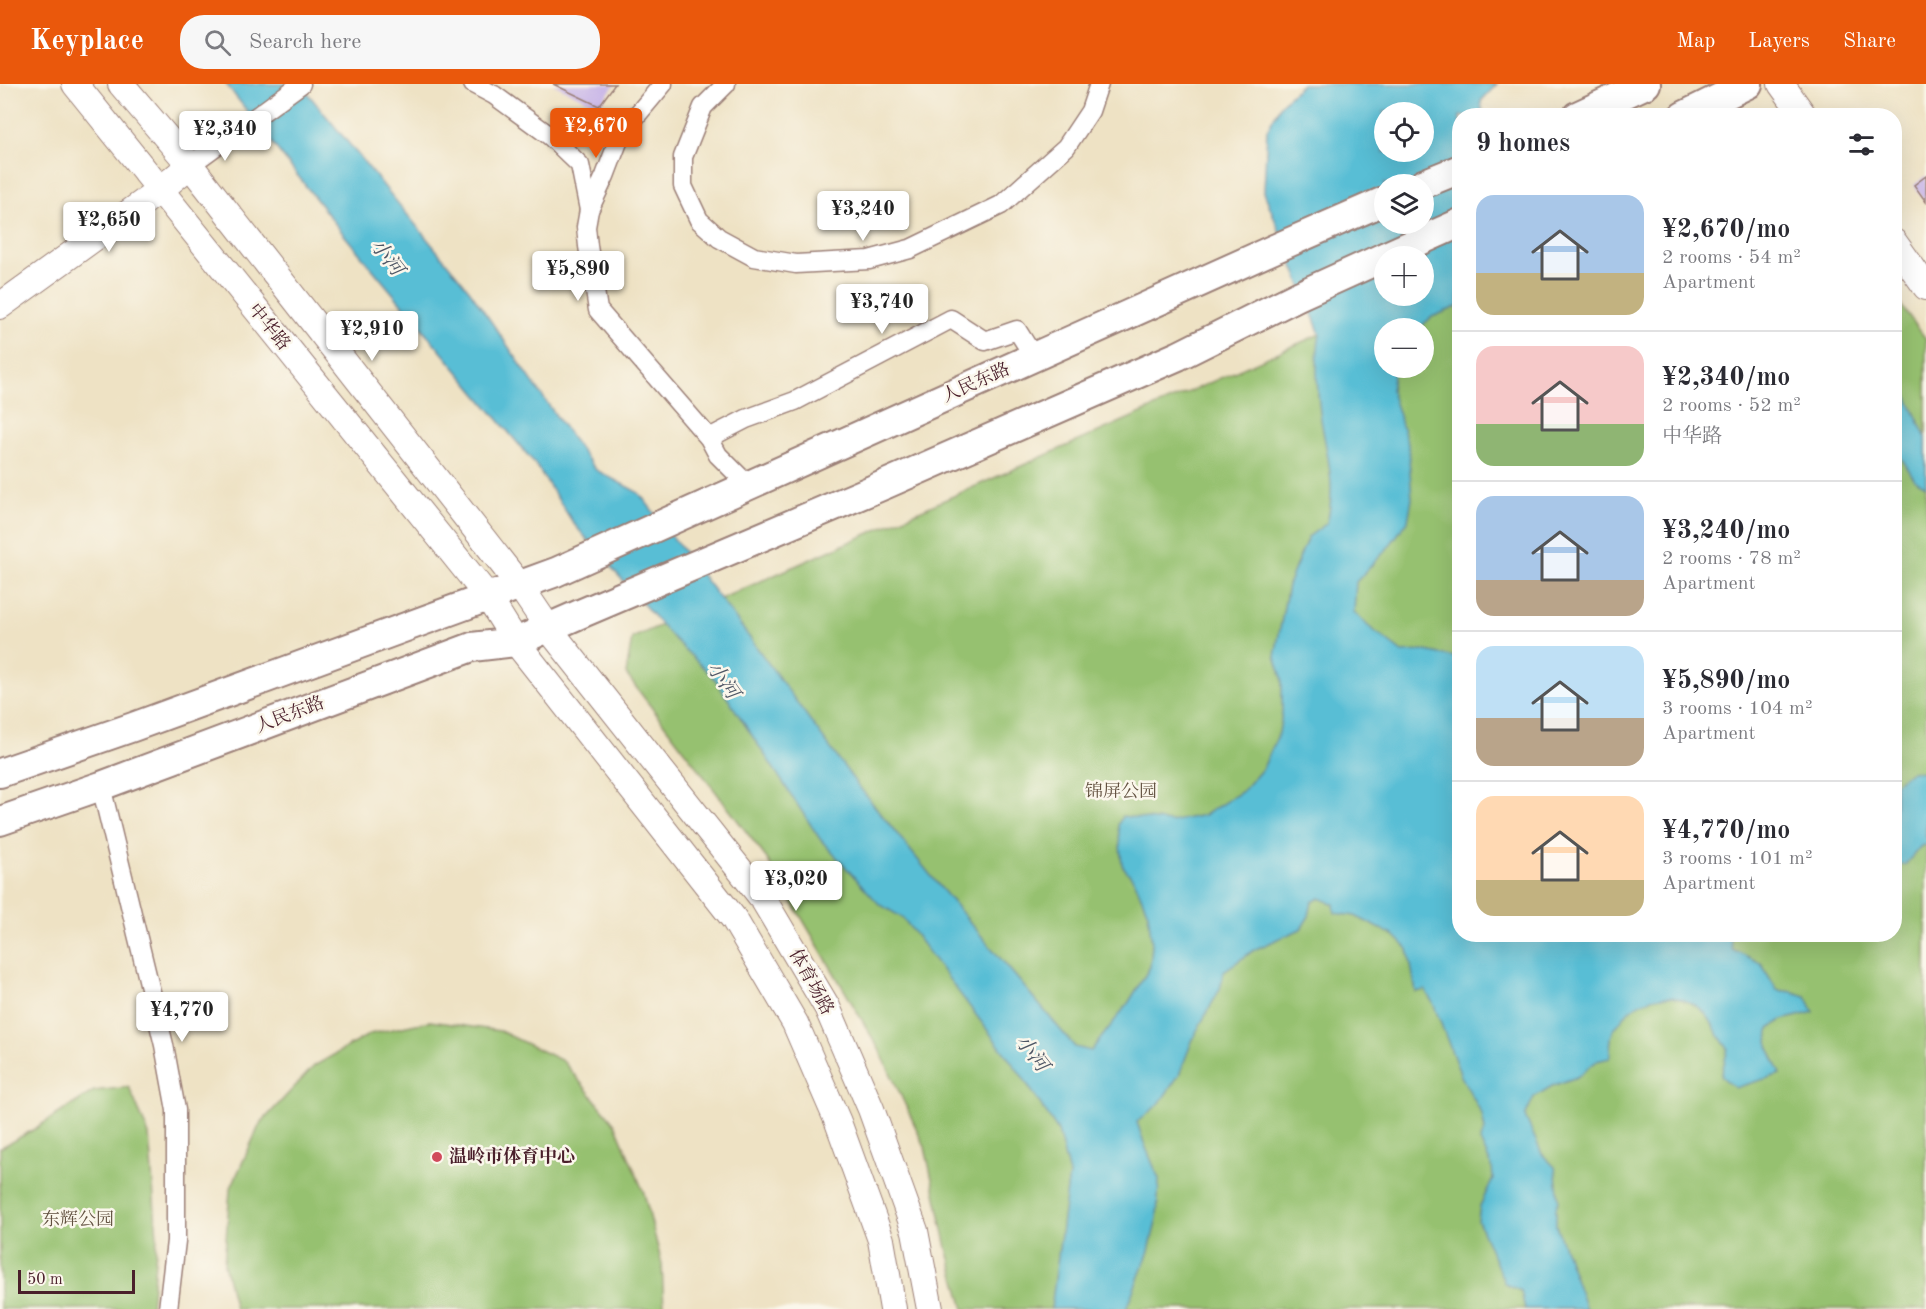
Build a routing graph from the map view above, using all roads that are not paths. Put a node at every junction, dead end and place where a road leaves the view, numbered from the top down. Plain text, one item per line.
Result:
1 (75, 84) edge
2 (121, 84) edge
3 (301, 84) edge
4 (473, 84) edge
5 (663, 84) edge
6 (726, 84) edge
7 (1099, 84) edge
8 (1646, 84) edge
9 (1748, 84) edge
10 (1782, 84) edge
11 (1594, 108) edge
12 (1699, 108) edge
13 (1798, 108) edge
14 (621, 134) junction
15 (550, 136) junction
16 (190, 165) junction
17 (1452, 172) edge
18 (1434, 180) edge
19 (159, 191) junction
20 (1374, 205) edge
21 (589, 210) junction
22 (1452, 227) edge
23 (1409, 246) edge
24 (1902, 253) edge
25 (1374, 262) edge
26 (1926, 287) edge
27 (0, 306) edge
28 (1034, 357) junction
29 (709, 438) junction
30 (748, 485) junction
31 (520, 586) junction
32 (488, 597) junction
33 (549, 629) junction
34 (516, 642) junction
35 (0, 773) edge
36 (101, 786) junction
37 (0, 821) edge
38 (168, 1309) edge
39 (893, 1309) edge
40 (930, 1309) edge

1 - 19 main road, 中华路
2 - 16 main road, 中华路
3 - 16 street
4 - 15 street
5 - 14 street
6 - 7 street
8 - 11 main road
9 - 12 main road
10 - 13 main road
14 - 15 street
14 - 21 street
15 - 21 street
16 - 19 main road
16 - 31 main road, 中华路
17 - 18 main road
19 - 27 main road
19 - 32 main road, 中华路
20 - 28 main road, 人民东路
21 - 29 street
22 - 23 main road
24 - 26 main road
25 - 33 main road, 人民东路
28 - 29 street
28 - 30 main road, 人民东路
29 - 30 street
30 - 31 main road, 人民东路
31 - 32 main road
31 - 33 main road, 体育场路
32 - 34 main road, 体育场路
32 - 35 main road
33 - 34 main road, 人民东路
33 - 40 main road, 体育场路
34 - 36 main road, 人民东路
34 - 39 main road, 体育场路
36 - 37 main road, 人民东路
36 - 38 street

